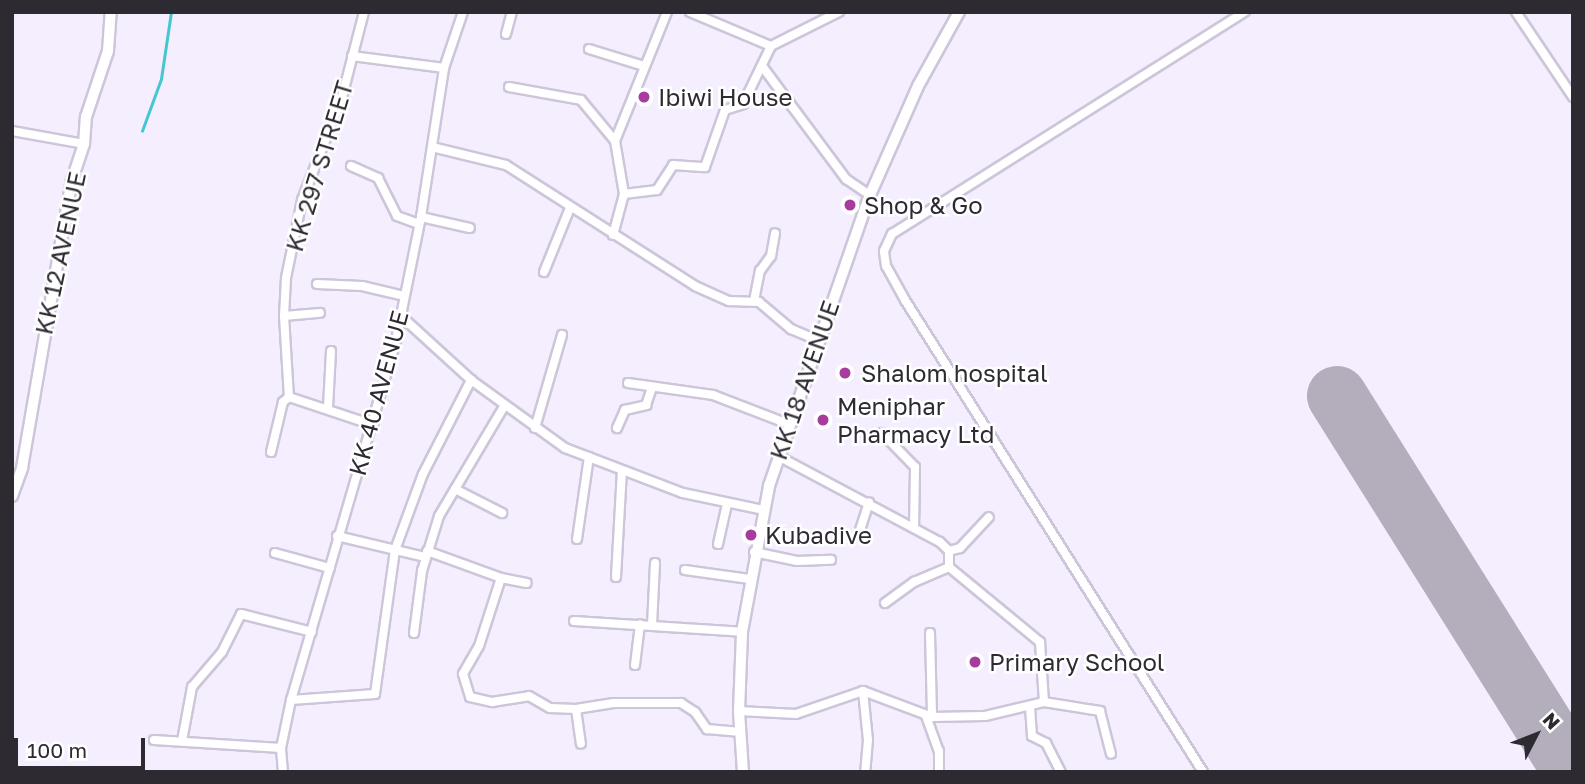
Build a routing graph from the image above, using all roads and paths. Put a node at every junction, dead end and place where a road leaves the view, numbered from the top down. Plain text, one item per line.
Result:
1 (111, 12) edge
2 (364, 12) edge
3 (463, 12) edge
4 (512, 12) edge
5 (667, 12) edge
6 (690, 12) edge
7 (959, 12) edge
8 (1245, 12) edge
9 (1516, 12) edge
10 (833, 13) edge
11 (703, 15) edge
12 (506, 34) dead end
13 (771, 46) junction
14 (589, 49) dead end
15 (352, 56) junction
16 (644, 66) junction
17 (762, 66) junction
18 (444, 68) junction
19 (509, 87) dead end
20 (1573, 97) edge
21 (12, 131) edge
22 (615, 141) junction
23 (84, 144) junction
24 (432, 147) junction
25 (351, 166) dead end
26 (624, 194) junction
27 (870, 195) junction
28 (570, 208) junction
29 (420, 220) junction
30 (470, 228) dead end
31 (775, 233) dead end
32 (613, 235) junction
33 (544, 272) dead end
34 (317, 284) dead end
35 (404, 296) junction
36 (754, 301) junction
37 (320, 313) dead end
38 (284, 316) junction
39 (401, 316) junction
40 (562, 335) dead end
41 (817, 340) junction
42 (331, 351) dead end
43 (471, 380) junction
44 (628, 383) dead end
45 (652, 388) junction
46 (289, 397) junction
47 (505, 405) junction
48 (328, 407) junction
49 (788, 424) junction
50 (373, 425) junction
51 (536, 428) junction
52 (617, 428) dead end
53 (882, 433) dead end
54 (271, 452) dead end
55 (778, 456) junction
56 (589, 457) junction
57 (17, 466) edge
58 (622, 471) junction
59 (455, 489) junction
60 (12, 496) edge
61 (869, 502) junction
62 (727, 503) junction
63 (764, 510) junction
64 (502, 513) dead end
65 (989, 517) dead end
66 (914, 528) junction
67 (860, 530) dead end
68 (337, 536) junction
69 (578, 539) dead end
70 (718, 544) dead end
71 (396, 550) junction
72 (948, 551) junction
73 (754, 552) junction
74 (275, 553) dead end
75 (426, 554) junction
76 (831, 560) dead end
77 (655, 563) dead end
78 (950, 566) junction
79 (330, 568) junction
80 (685, 570) dead end
81 (616, 577) dead end
82 (501, 578) junction
83 (750, 579) junction
84 (527, 583) dead end
85 (885, 603) dead end
86 (574, 621) dead end
87 (640, 624) junction
88 (652, 625) junction
89 (312, 632) junction
90 (742, 632) junction
91 (414, 633) dead end
92 (930, 633) dead end
93 (635, 665) dead end
94 (863, 691) junction
95 (291, 700) junction
96 (1044, 702) junction
97 (1030, 707) junction
98 (576, 709) junction
99 (739, 712) junction
100 (929, 717) junction
101 (741, 732) junction
102 (154, 740) dead end
103 (182, 741) junction
104 (581, 744) dead end
105 (281, 748) junction
106 (1111, 754) dead end
107 (283, 772) edge
108 (743, 772) edge
109 (864, 772) edge
110 (939, 772) edge
111 (1061, 772) edge
112 (1203, 772) edge

1 - 23 main road, KK 12 AVENUE
2 - 15 street, KK 297 STREET
3 - 18 street, KK 40 AVENUE
4 - 12 street
5 - 16 street
6 - 11 street
7 - 27 main road, KK 18 AVENUE
8 - 112 street
9 - 20 street
10 - 13 street
11 - 13 street
13 - 17 street
14 - 16 street
15 - 18 street
15 - 38 street, KK 297 STREET
16 - 22 street
17 - 26 street
17 - 27 street
18 - 24 street, KK 40 AVENUE
19 - 22 street
21 - 23 street
22 - 26 street
23 - 57 main road, KK 12 AVENUE
24 - 28 street
24 - 29 street, KK 40 AVENUE
25 - 29 street
26 - 32 street
27 - 41 main road, KK 18 AVENUE
28 - 32 street
28 - 33 street
29 - 30 street
29 - 35 street, KK 40 AVENUE
31 - 36 street
32 - 36 street
34 - 35 street
35 - 39 street, KK 40 AVENUE
36 - 41 street
37 - 38 street
38 - 46 street, KK 297 STREET
39 - 43 street
39 - 50 street, KK 40 AVENUE
40 - 51 street
41 - 49 main road, KK 18 AVENUE
42 - 48 street
43 - 47 street
43 - 71 street
44 - 45 street
45 - 49 street
45 - 52 street
46 - 48 street
46 - 54 street
47 - 51 street
47 - 59 street
48 - 50 street
49 - 55 main road, KK 18 AVENUE
50 - 68 street, KK 40 AVENUE
51 - 56 street
53 - 66 street
55 - 61 street
55 - 63 main road, KK 18 AVENUE
56 - 58 street
56 - 69 street
57 - 60 main road, KK 12 AVENUE
58 - 62 street
58 - 81 street
59 - 64 street
59 - 75 street
61 - 66 street
61 - 67 street
62 - 63 street
62 - 70 street
63 - 73 main road, KK 18 AVENUE
65 - 72 street
66 - 72 street
68 - 71 street
68 - 79 street, KK 40 AVENUE
71 - 75 street
71 - 95 street
72 - 78 street
73 - 76 street
73 - 83 main road, KK 18 AVENUE
74 - 79 street
75 - 82 street
75 - 91 street
77 - 88 street
78 - 85 street
78 - 96 street
79 - 89 street, KK 40 AVENUE
80 - 83 street
82 - 84 street
82 - 98 street
83 - 90 main road, KK 18 AVENUE
86 - 87 street
87 - 88 street
87 - 93 street
88 - 90 street
89 - 95 street, KK 40 AVENUE
89 - 103 street
90 - 99 main road, KK 18 AVENUE
92 - 100 street
94 - 99 street
94 - 100 street
94 - 109 street
95 - 105 street, KK 40 AVENUE
96 - 97 street
96 - 106 street
97 - 100 street
97 - 111 street
98 - 101 street
98 - 104 street
99 - 101 main road, KK 18 AVENUE
100 - 110 street
101 - 108 main road, KK 18 AVENUE
102 - 103 street
103 - 105 street
105 - 107 street, KK 40 AVENUE

